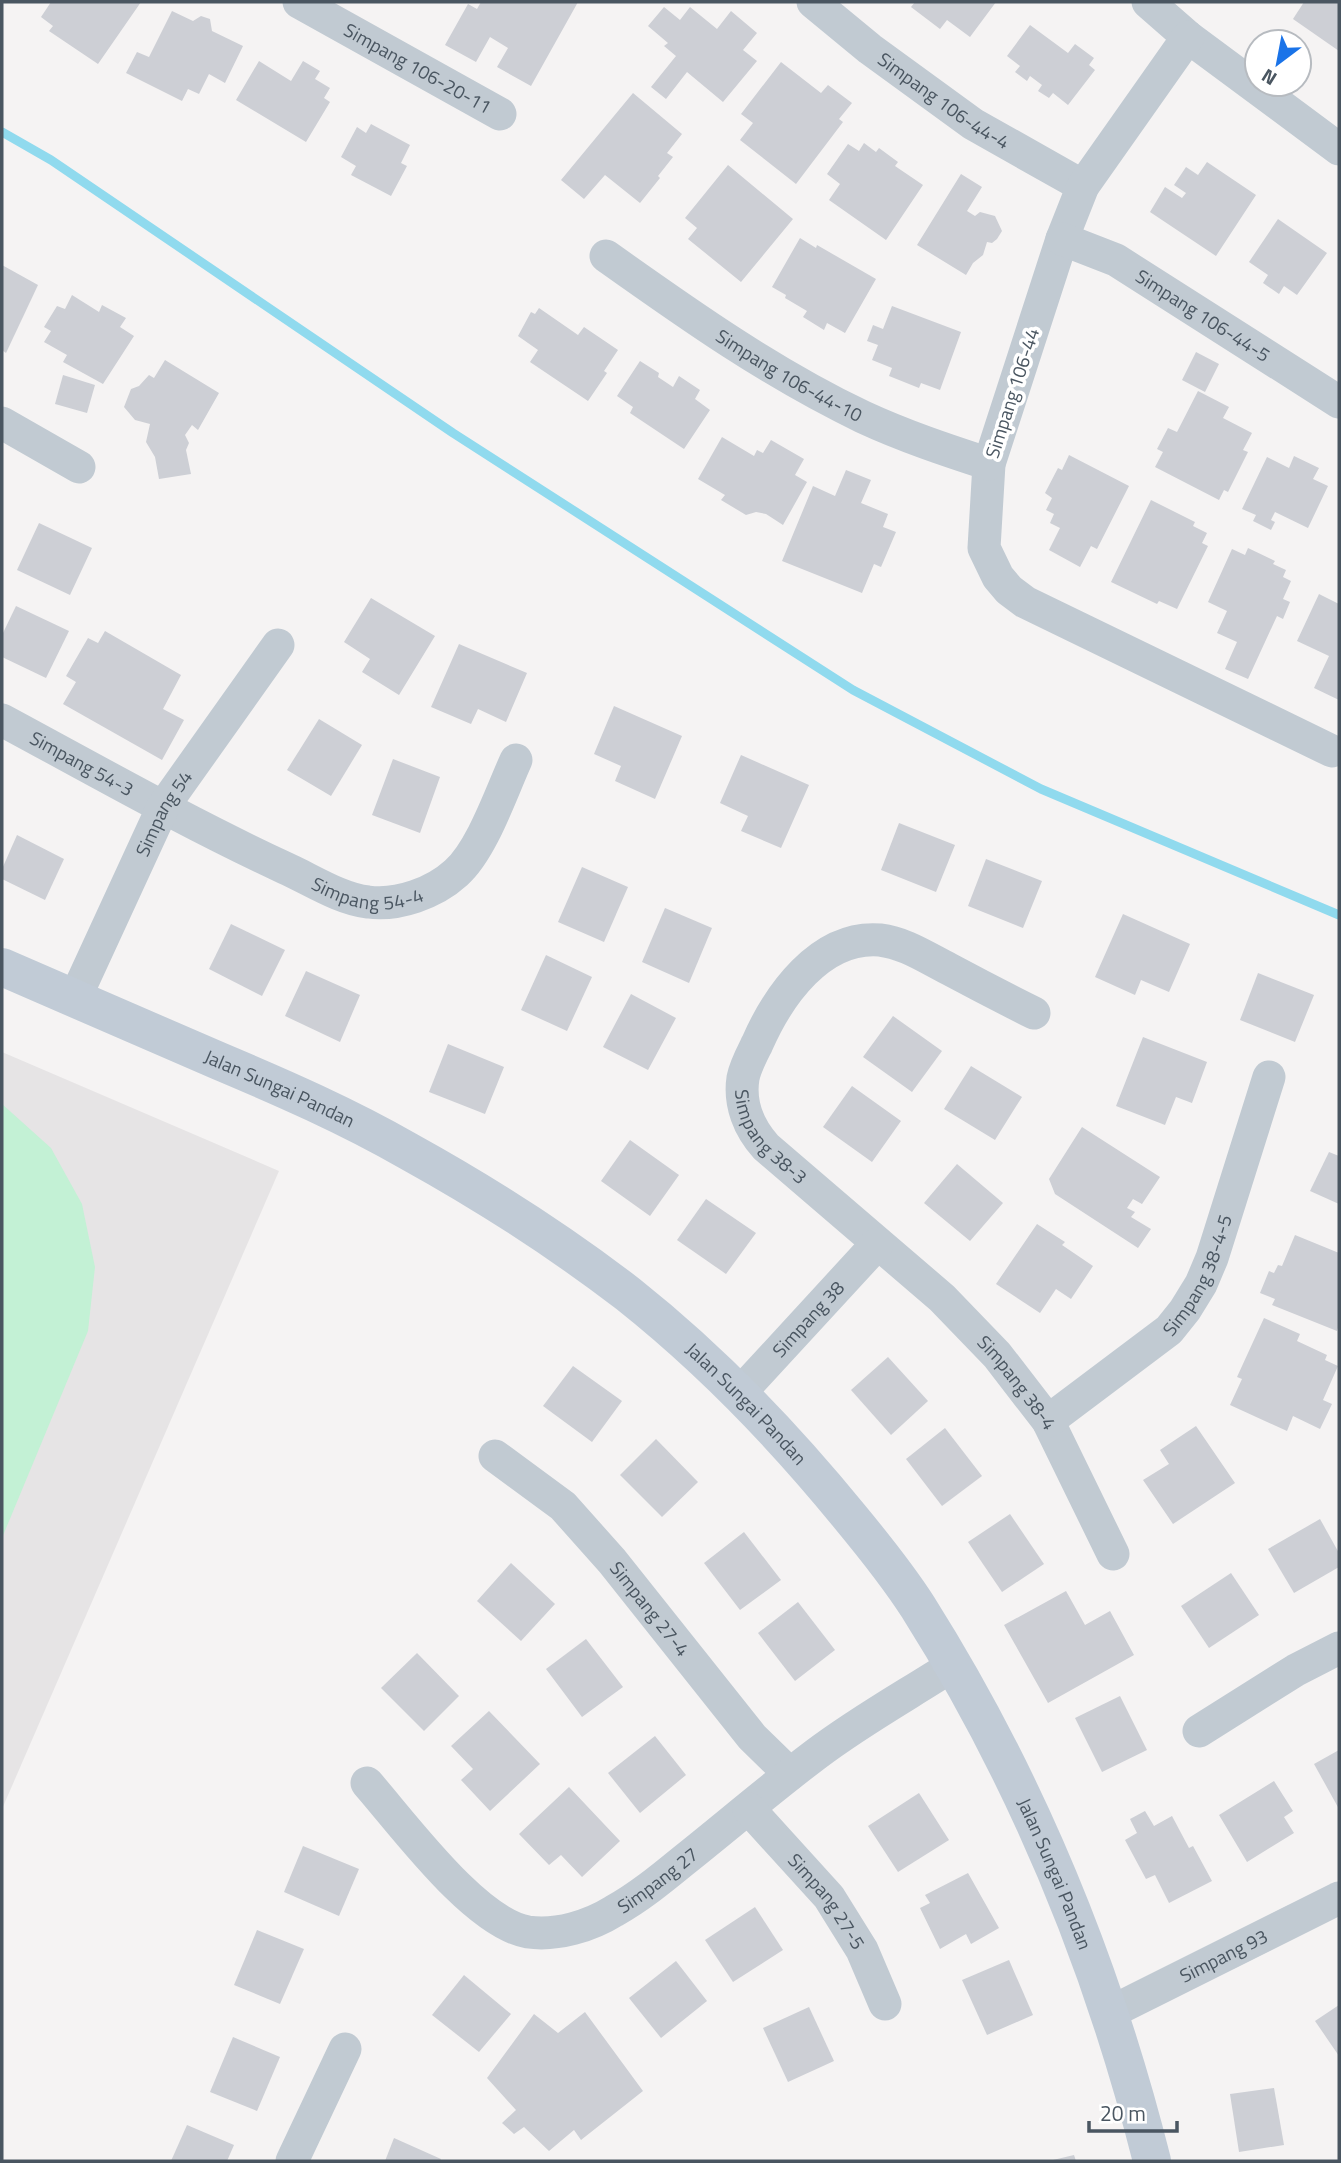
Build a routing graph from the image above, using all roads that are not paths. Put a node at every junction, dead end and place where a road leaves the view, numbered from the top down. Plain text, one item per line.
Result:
1 (299, 2) edge
2 (813, 2) edge
3 (1148, 2) edge
4 (1188, 37) junction
5 (500, 114) dead end
6 (1339, 149) edge
7 (1083, 186) junction
8 (1062, 239) junction
9 (606, 256) dead end
10 (1339, 402) edge
11 (2, 423) edge
12 (989, 464) junction
13 (79, 467) dead end
14 (278, 645) dead end
15 (2, 720) edge
16 (1332, 751) dead end
17 (516, 760) dead end
18 (163, 807) junction
19 (2, 967) edge
20 (75, 998) junction
21 (1034, 1013) dead end
22 (1269, 1077) dead end
23 (877, 1244) junction
24 (739, 1394) junction
25 (1048, 1420) junction
26 (495, 1456) dead end
27 (1113, 1554) dead end
28 (1339, 1648) edge
29 (953, 1666) junction
30 (1199, 1731) dead end
31 (790, 1774) junction
32 (367, 1783) dead end
33 (749, 1809) junction
34 (1339, 1898) edge
35 (885, 2004) dead end
36 (1109, 2013) junction
37 (345, 2049) dead end
38 (292, 2161) edge
39 (1152, 2161) edge

1 - 5 street, Simpang 106-20-11
2 - 7 street, Simpang 106-44-4
3 - 4 street
4 - 6 street
4 - 7 street, Simpang 106-44
7 - 8 street, Simpang 106-44
8 - 10 street, Simpang 106-44-5
8 - 12 street, Simpang 106-44
9 - 12 street, Simpang 106-44-10
11 - 13 street
12 - 16 street, Simpang 106-44
14 - 18 street, Simpang 54
15 - 18 street, Simpang 54-3
17 - 18 street, Simpang 54-4
18 - 20 street, Simpang 54
19 - 20 street, Jalan Sungai Pandan
20 - 24 street, Jalan Sungai Pandan
21 - 23 street, Simpang 38-3
22 - 25 street, Simpang 38-4-5
23 - 24 street, Simpang 38
23 - 25 street, Simpang 38-4
24 - 29 street, Jalan Sungai Pandan
25 - 27 street, Simpang 38-4
26 - 31 street, Simpang 27-4
28 - 30 street
29 - 31 street, Simpang 27
29 - 36 street, Jalan Sungai Pandan
31 - 33 street, Simpang 27
32 - 33 street, Simpang 27
33 - 35 street, Simpang 27-5
34 - 36 street, Simpang 93
36 - 39 street, Jalan Sungai Pandan
37 - 38 street

